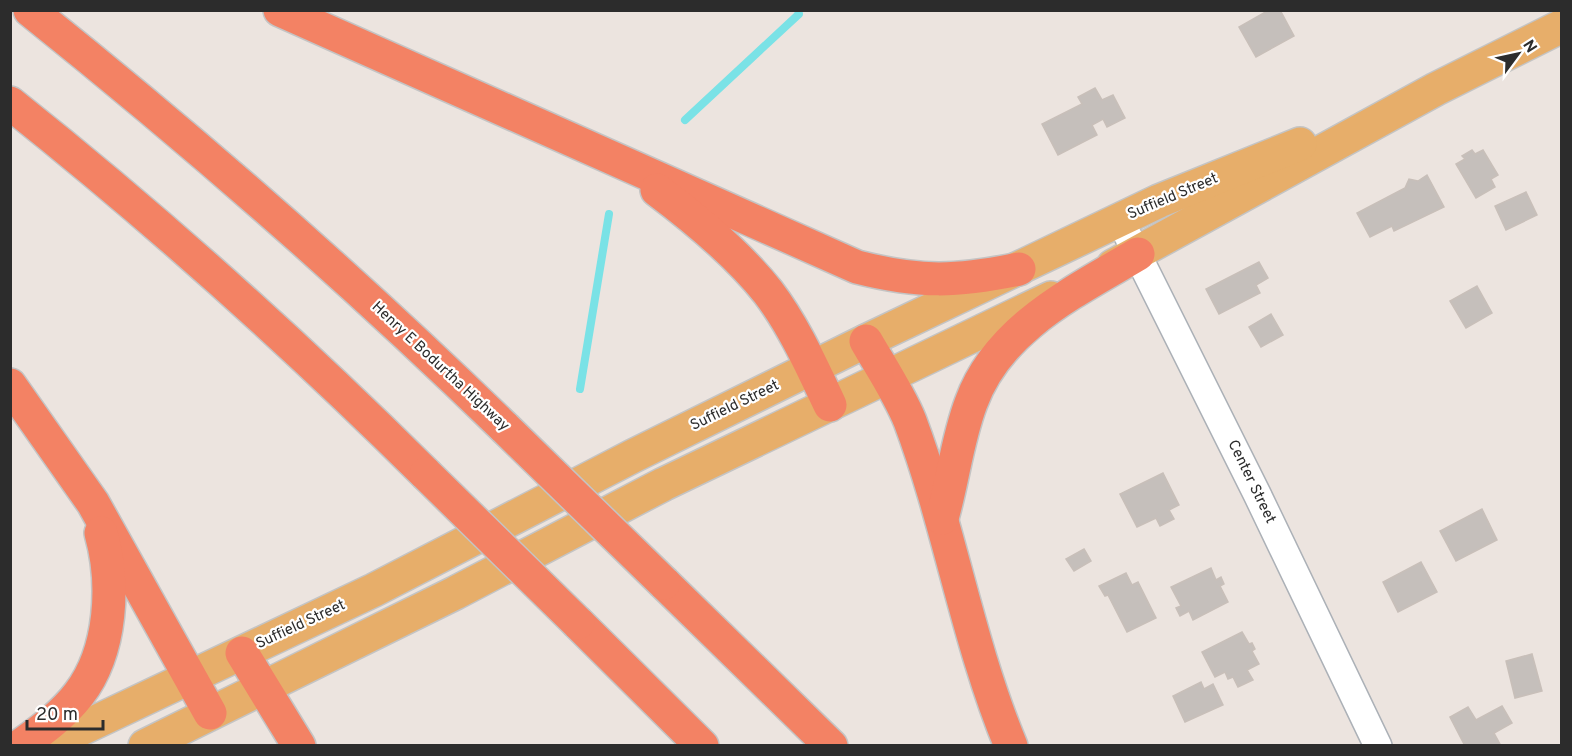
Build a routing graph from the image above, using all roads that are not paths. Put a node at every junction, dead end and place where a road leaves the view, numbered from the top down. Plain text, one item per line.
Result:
1 (30, 10) edge
2 (280, 10) edge
3 (1562, 26) edge
4 (1436, 89) junction
5 (10, 103) edge
6 (609, 155) junction
7 (1120, 220) junction
8 (1138, 254) junction
9 (1019, 268) junction
10 (866, 341) junction
11 (813, 369) junction
12 (887, 378) junction
13 (10, 385) edge
14 (830, 405) junction
15 (93, 502) junction
16 (942, 518) junction
17 (242, 653) junction
18 (190, 678) junction
19 (262, 687) junction
20 (210, 713) junction
21 (20, 746) edge
22 (45, 746) edge
23 (145, 746) edge
24 (299, 746) edge
25 (702, 746) edge
26 (831, 746) edge
27 (1011, 746) edge
28 (1378, 746) edge

1 - 26 highway, Henry E Bodurtha Highway, bridge
2 - 6 highway
3 - 4 main road, Suffield Street
4 - 7 main road, Suffield Street
4 - 8 main road, Suffield Street
5 - 25 highway, bridge
6 - 9 highway
6 - 11 highway
7 - 8 street, Center Street
7 - 9 main road, Suffield Street
8 - 12 main road, Suffield Street
8 - 16 highway
8 - 28 street, Center Street
9 - 10 main road, Suffield Street
10 - 11 main road, Suffield Street
10 - 12 highway
11 - 14 highway
11 - 17 main road, Suffield Street
12 - 14 main road, Suffield Street
12 - 16 highway
13 - 15 highway
14 - 19 main road, Suffield Street
15 - 18 highway
15 - 21 highway
16 - 27 highway
17 - 18 main road, Suffield Street
17 - 19 highway
18 - 20 highway
18 - 22 main road, Suffield Street
19 - 20 main road, Suffield Street
19 - 24 highway
20 - 23 main road, Suffield Street

